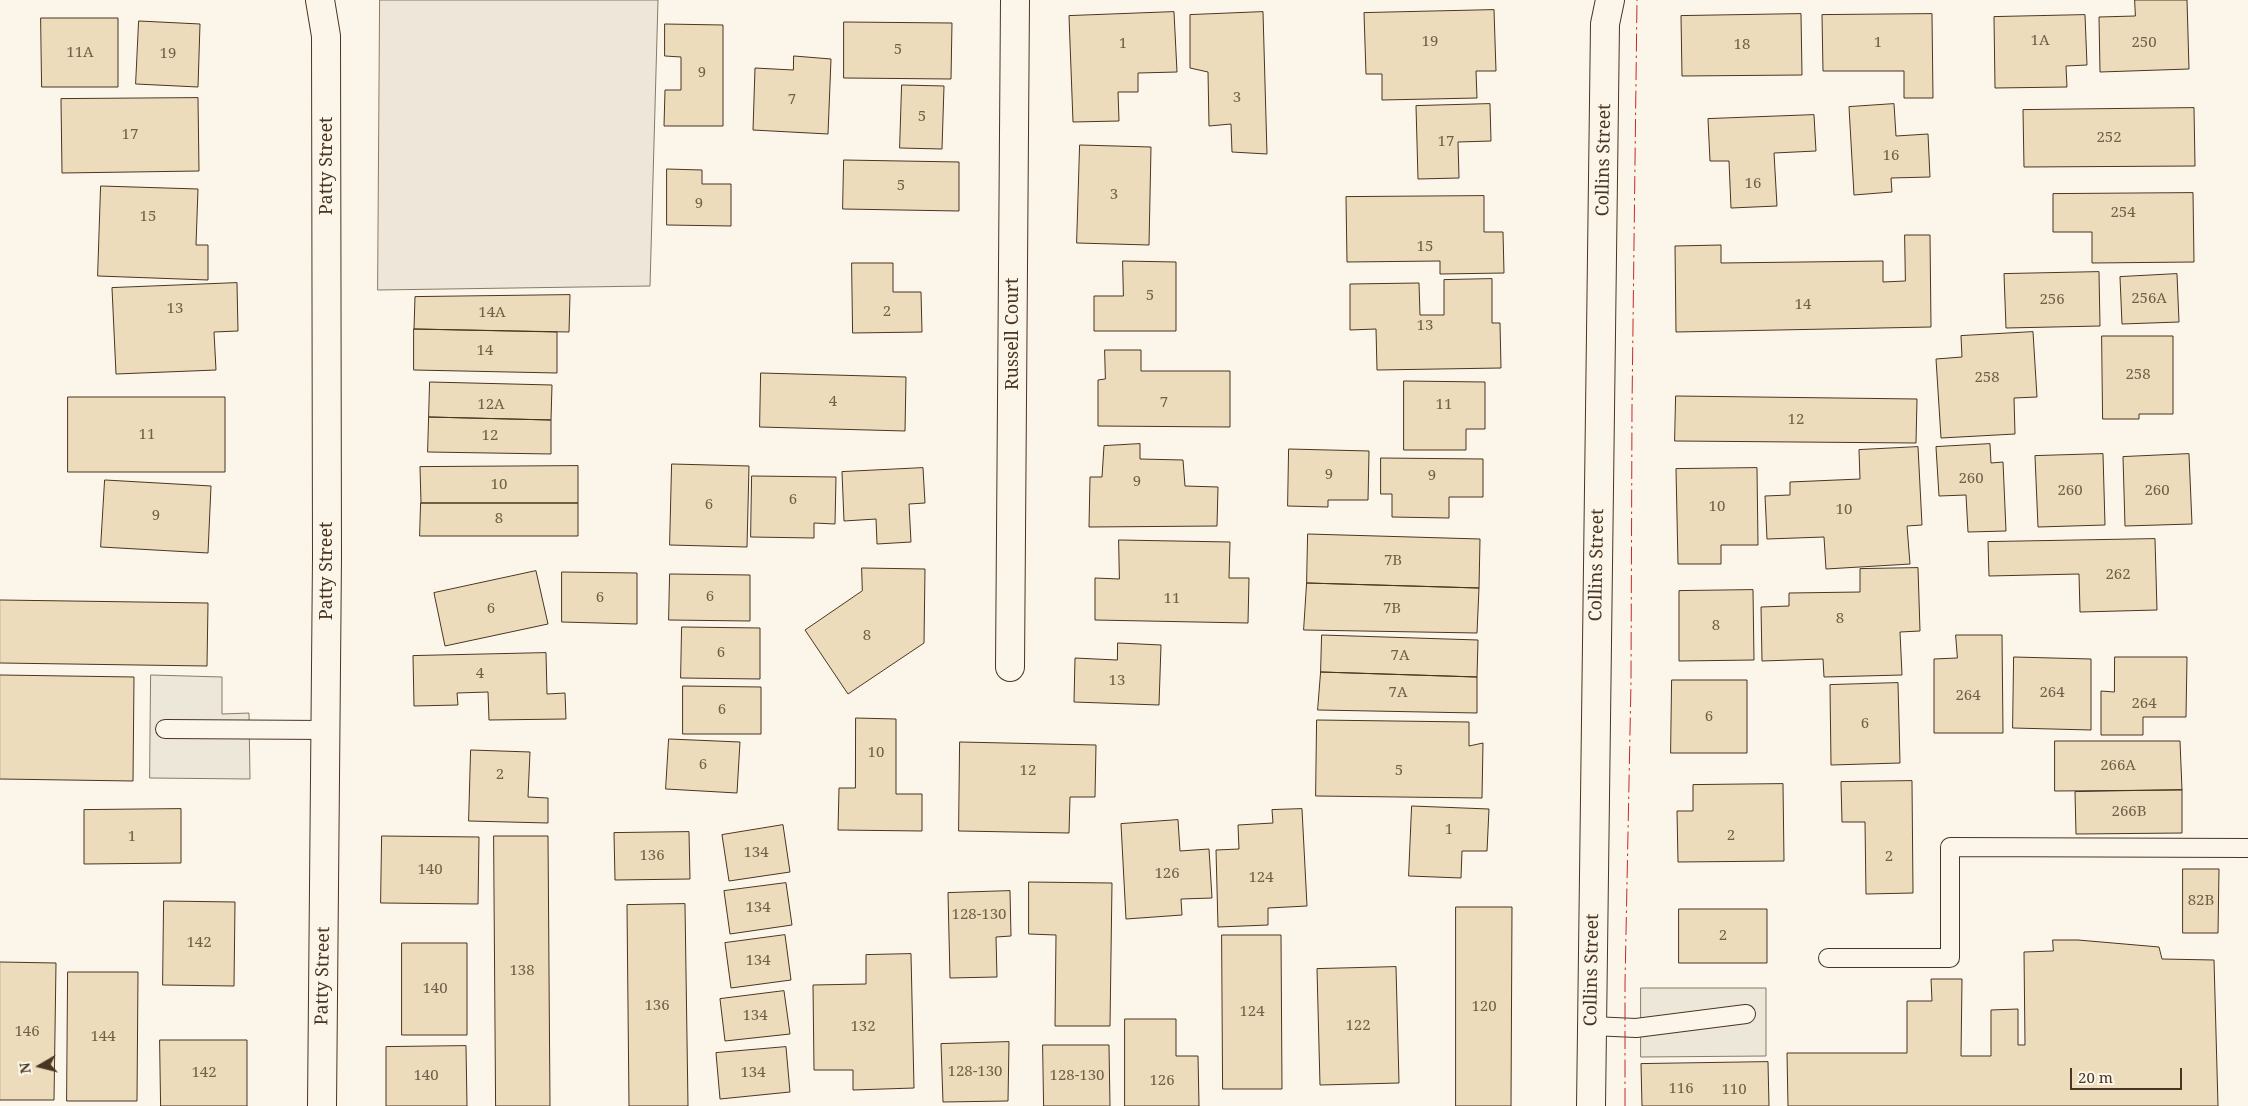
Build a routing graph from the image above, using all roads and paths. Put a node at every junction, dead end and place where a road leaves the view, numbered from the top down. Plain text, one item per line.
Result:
1 (320, 0) edge
2 (332, 0) edge
3 (1015, 0) edge
4 (1605, 8) edge
5 (326, 36) junction
6 (1010, 667) dead end
7 (165, 729) dead end
8 (326, 730) junction
9 (2248, 848) edge
10 (1828, 958) dead end
11 (1746, 1014) dead end
12 (1592, 1026) junction
13 (322, 1106) edge
14 (1591, 1106) edge

1 - 5 street, Patty Street
2 - 5 street, Patty Street
3 - 6 street, Russell Court
4 - 12 street, Collins Street
5 - 8 street, Patty Street
7 - 8 lane
8 - 13 street, Patty Street
9 - 10 lane
11 - 12 lane
12 - 14 street, Collins Street

